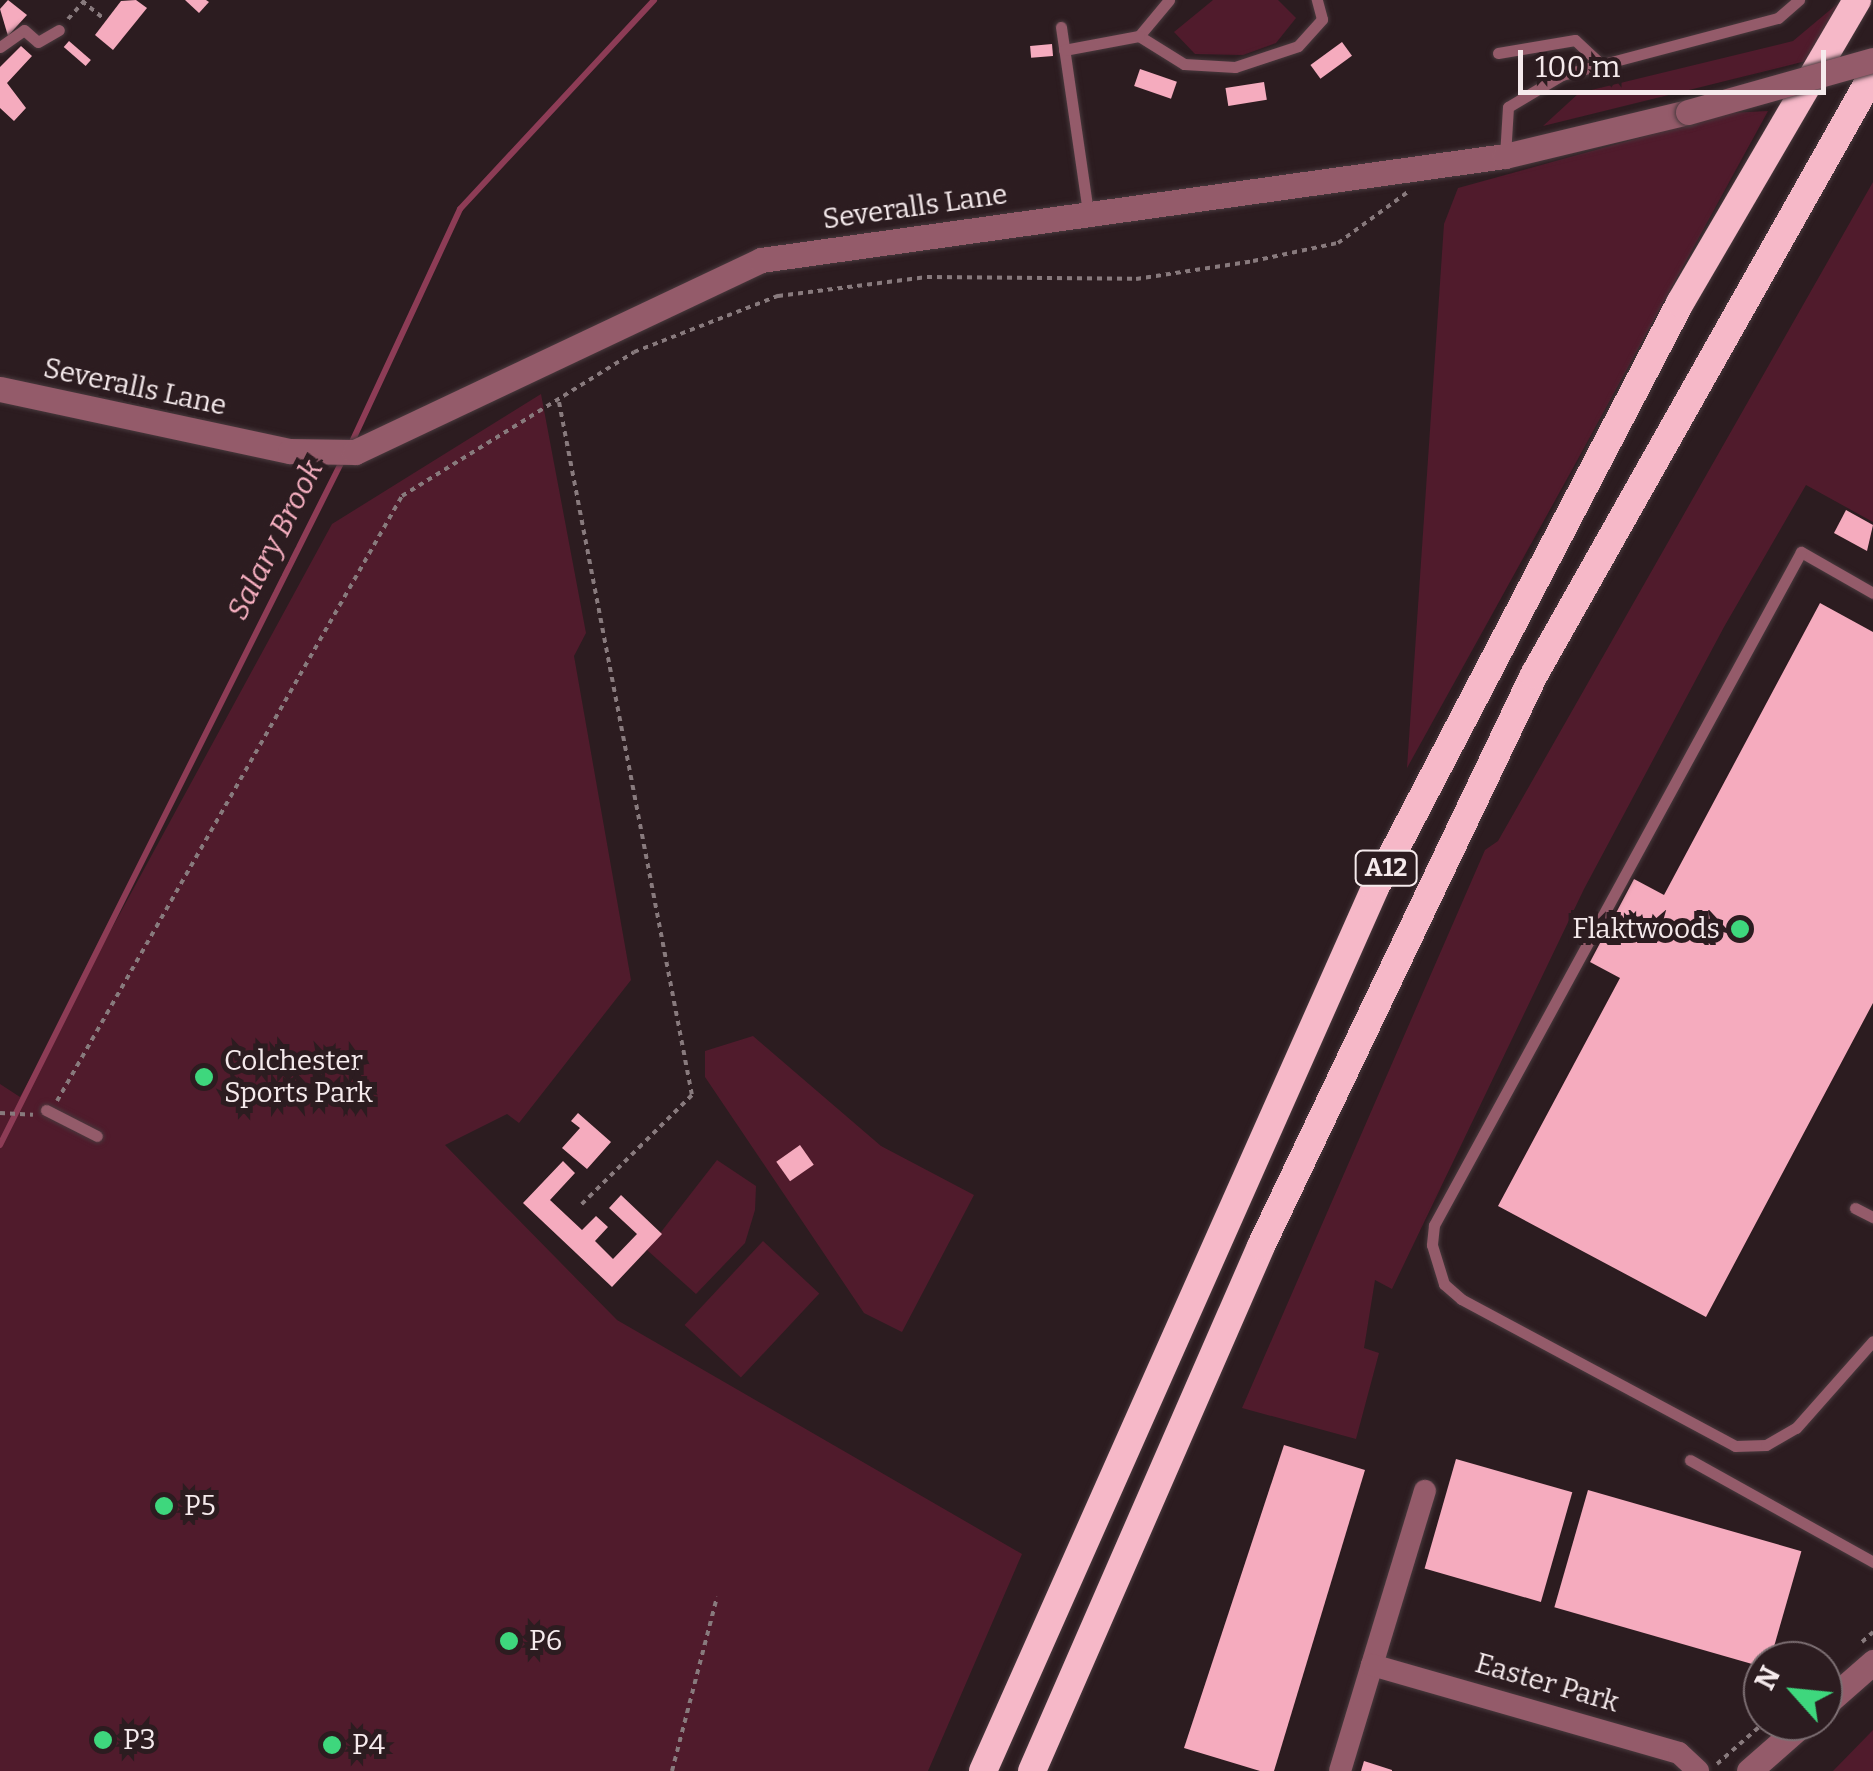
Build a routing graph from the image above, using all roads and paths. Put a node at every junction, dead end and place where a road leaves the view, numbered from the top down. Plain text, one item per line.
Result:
1 (83, 0) edge
2 (1170, 0) edge
3 (1318, 0) edge
4 (1800, 0) edge
5 (1857, 0) edge
6 (102, 17) dead end
7 (1061, 28) dead end
8 (59, 30) joint
9 (1139, 36) junction
10 (0, 46) edge
11 (1064, 50) junction
12 (1498, 53) dead end
13 (1873, 60) edge
14 (1598, 62) junction
15 (1873, 74) edge
16 (1506, 156) junction
17 (1449, 164) junction
18 (1088, 212) junction
19 (0, 388) edge
20 (559, 402) junction
21 (1873, 593) edge
22 (46, 1110) junction
23 (0, 1113) edge
24 (97, 1136) dead end
25 (580, 1206) dead end
26 (1855, 1208) dead end
27 (1873, 1217) edge
28 (1873, 1341) edge
29 (1690, 1460) dead end
30 (1425, 1490) dead end
31 (1873, 1562) edge
32 (716, 1598) dead end
33 (1873, 1662) edge
34 (1372, 1665) junction
35 (1843, 1688) edge
36 (1743, 1741) edge
37 (1783, 1741) edge
38 (672, 1771) edge
39 (983, 1771) edge
40 (1032, 1771) edge
41 (1340, 1771) edge
42 (1698, 1771) edge
43 (1709, 1771) edge
44 (1749, 1771) edge

1 - 6 path
1 - 8 path
2 - 9 lane
3 - 9 lane
4 - 14 lane
5 - 39 highway, A12
7 - 11 lane
8 - 10 lane
9 - 11 lane
11 - 18 lane
12 - 14 lane
13 - 16 street, Severalls Lane, bridge
14 - 16 lane
15 - 40 highway, A12
16 - 17 street, Severalls Lane
17 - 18 street, Severalls Lane
17 - 20 path
18 - 19 street, Severalls Lane
20 - 22 path
20 - 25 path
21 - 28 lane
22 - 23 path
22 - 24 lane
26 - 27 lane
29 - 31 lane
30 - 34 street
32 - 38 path
33 - 35 street
34 - 41 street
34 - 42 street, Easter Park
36 - 43 path
37 - 44 street

